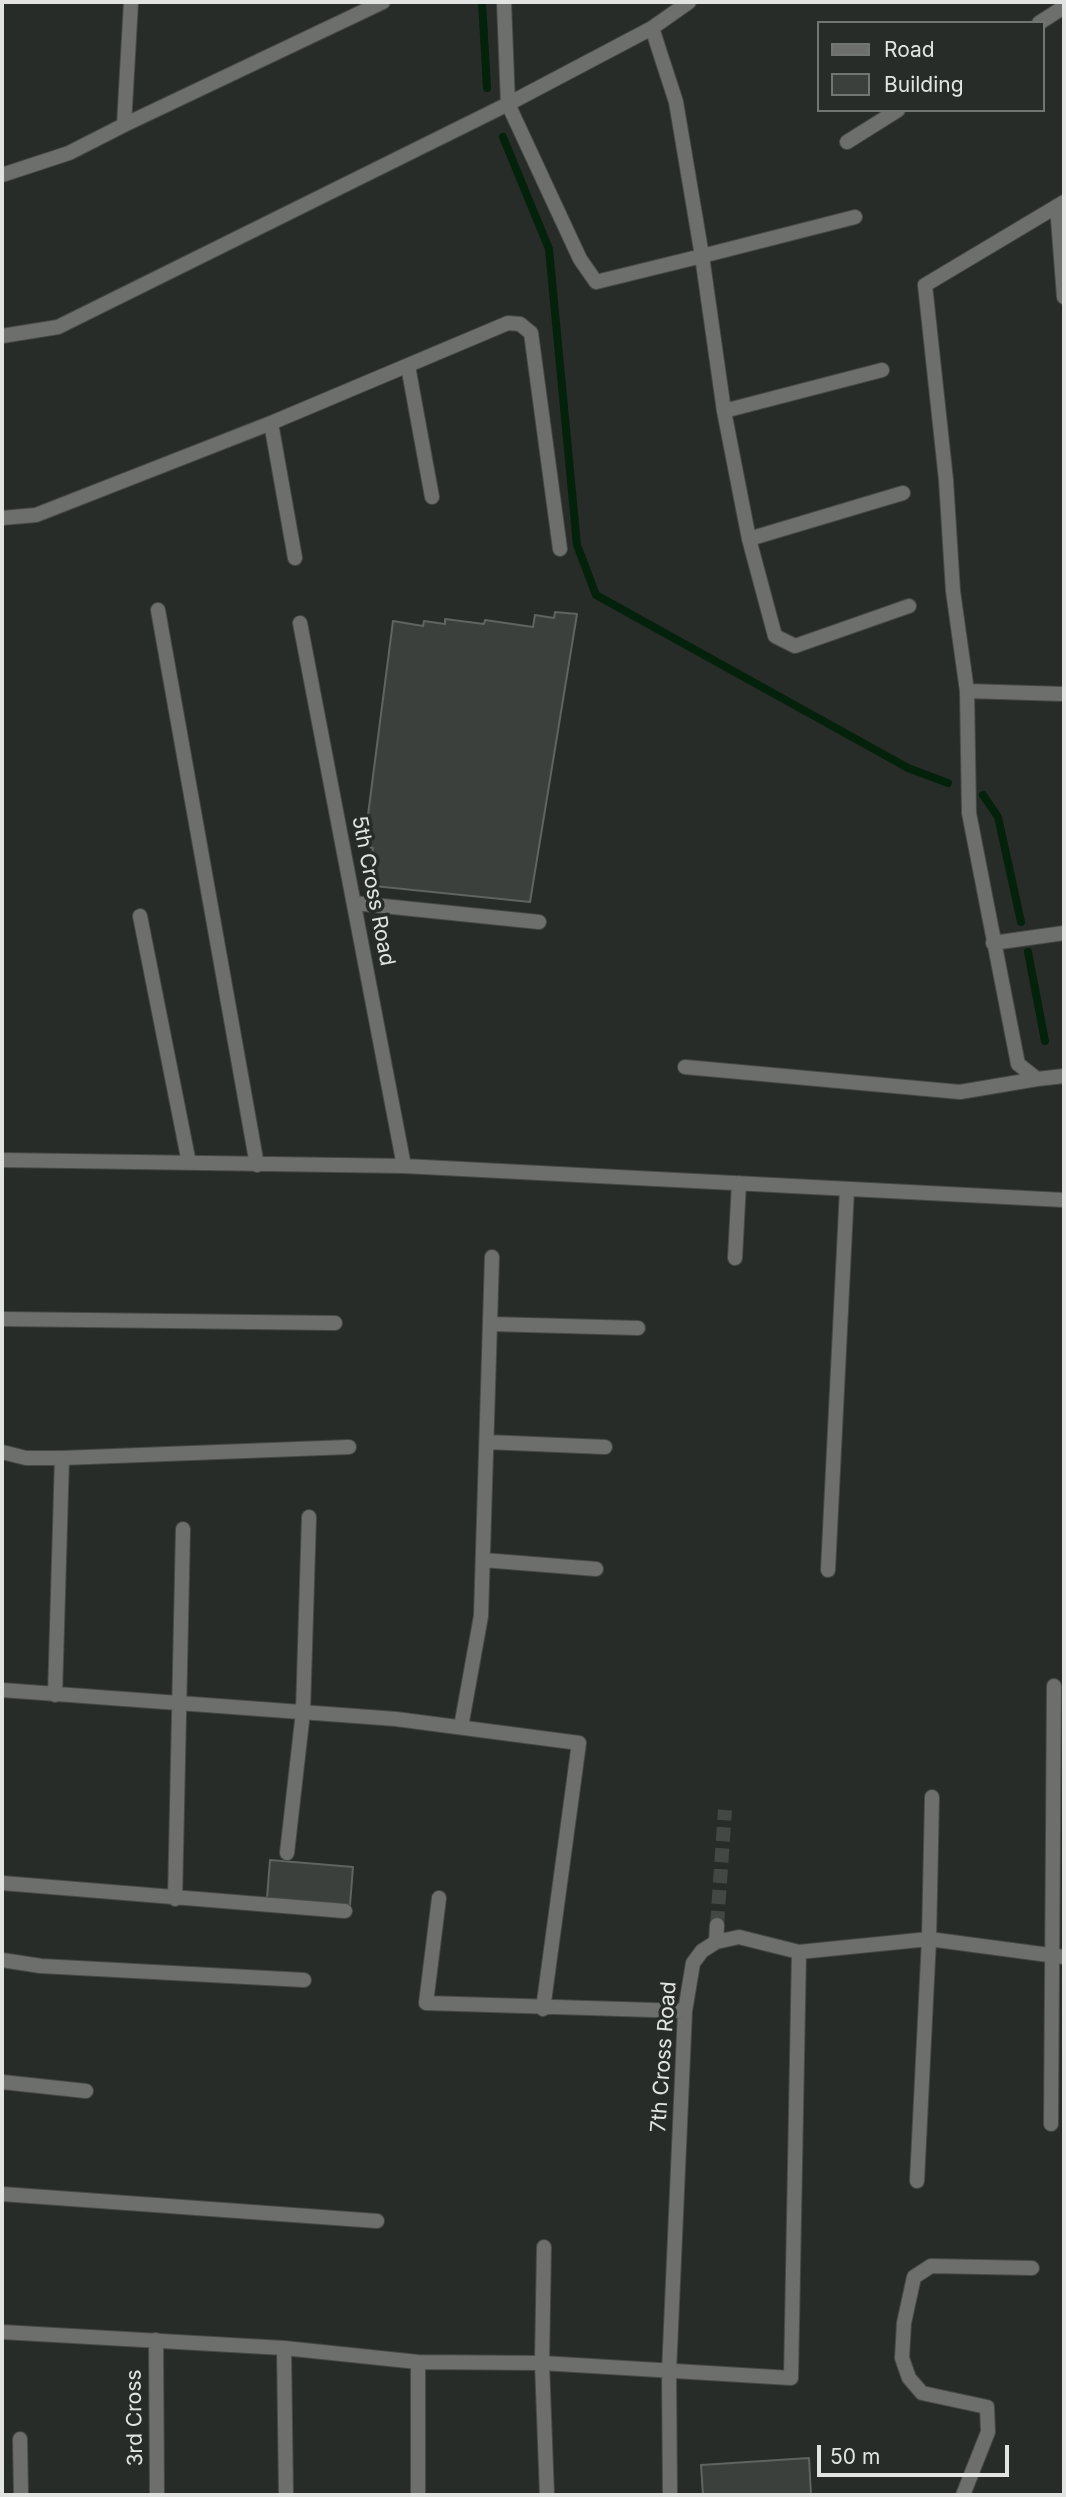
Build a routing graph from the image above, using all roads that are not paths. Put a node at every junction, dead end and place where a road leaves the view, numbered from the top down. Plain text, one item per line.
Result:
1 (131, 2) edge
2 (383, 2) edge
3 (504, 2) edge
4 (685, 3) edge
5 (1064, 7) edge
6 (1042, 21) edge
7 (652, 28) junction
8 (508, 104) junction
9 (895, 112) edge
10 (124, 125) junction
11 (847, 142) dead end
12 (2, 175) edge
13 (1061, 204) edge
14 (855, 217) dead end
15 (702, 256) junction
16 (1064, 298) edge
17 (2, 336) edge
18 (408, 366) junction
19 (882, 370) dead end
20 (724, 411) junction
21 (271, 423) junction
22 (903, 493) dead end
23 (432, 497) dead end
24 (2, 518) edge
25 (749, 539) junction
26 (560, 549) dead end
27 (295, 558) dead end
28 (909, 606) dead end
29 (158, 610) dead end
30 (300, 623) dead end
31 (967, 691) junction
32 (1064, 694) edge
33 (354, 903) junction
34 (141, 916) dead end
35 (539, 922) dead end
36 (1064, 933) edge
37 (993, 943) junction
38 (685, 1067) dead end
39 (1064, 1076) edge
40 (1037, 1079) junction
41 (2, 1160) edge
42 (188, 1163) junction
43 (257, 1165) junction
44 (404, 1166) junction
45 (740, 1184) junction
46 (847, 1189) junction
47 (1064, 1200) edge
48 (492, 1257) dead end
49 (735, 1258) dead end
50 (2, 1319) edge
51 (335, 1323) dead end
52 (490, 1324) junction
53 (638, 1328) dead end
54 (487, 1442) junction
55 (349, 1447) dead end
56 (605, 1447) dead end
57 (2, 1452) edge
58 (62, 1458) junction
59 (309, 1517) dead end
60 (183, 1529) dead end
61 (483, 1560) junction
62 (596, 1569) dead end
63 (828, 1570) dead end
64 (1054, 1686) dead end
65 (2, 1690) edge
66 (55, 1695) junction
67 (180, 1701) junction
68 (303, 1712) junction
69 (461, 1727) junction
70 (932, 1797) dead end
71 (287, 1853) dead end
72 (2, 1883) edge
73 (439, 1898) dead end
74 (175, 1899) junction
75 (345, 1911) dead end
76 (717, 1925) tunnel mouth
77 (929, 1940) junction
78 (716, 1942) junction
79 (799, 1952) junction
80 (1059, 1956) edge
81 (2, 1960) edge
82 (304, 1980) dead end
83 (543, 2009) junction
84 (685, 2011) junction
85 (2, 2082) edge
86 (86, 2091) dead end
87 (1051, 2124) dead end
88 (917, 2181) dead end
89 (2, 2194) edge
90 (377, 2221) dead end
91 (544, 2246) dead end
92 (1032, 2268) dead end
93 (2, 2332) edge
94 (156, 2340) junction
95 (284, 2348) junction
96 (418, 2362) junction
97 (542, 2363) junction
98 (669, 2372) junction
99 (20, 2439) dead end
100 (21, 2495) edge
101 (157, 2495) edge
102 (286, 2495) edge
103 (418, 2495) edge
104 (547, 2495) edge
105 (670, 2495) edge
106 (963, 2495) edge

1 - 10 street
2 - 10 street
3 - 8 street
4 - 7 street
5 - 6 street
7 - 8 street
7 - 15 street
8 - 15 street
8 - 17 street
9 - 11 street
10 - 12 street
13 - 16 street
13 - 31 street
14 - 15 street
15 - 20 street
18 - 21 street
18 - 23 street
18 - 26 street
19 - 20 street
20 - 25 street
21 - 24 street
21 - 27 street
22 - 25 street
25 - 28 street
29 - 43 street
30 - 33 street, 5th Cross Road
31 - 32 street
31 - 37 street
33 - 35 street
33 - 44 street, 5th Cross Road
34 - 42 street
36 - 37 street
37 - 40 street
38 - 40 street
39 - 40 street
41 - 42 street
42 - 43 street
43 - 44 street
44 - 45 street
45 - 46 street
45 - 49 street
46 - 47 street
46 - 63 street
48 - 52 street
50 - 51 street
52 - 53 street
52 - 54 street
54 - 56 street
54 - 61 street
55 - 58 street
57 - 58 street
58 - 66 street
59 - 68 street
60 - 67 street
61 - 62 street
61 - 69 street
64 - 80 street
65 - 66 street
66 - 67 street
67 - 68 street
67 - 74 street
68 - 69 street
68 - 71 street
69 - 83 street
70 - 77 street
72 - 74 street
73 - 83 street
74 - 75 street
76 - 78 street
77 - 79 street
77 - 80 street
77 - 88 street
78 - 79 street
78 - 84 street, 7th Cross Road
79 - 98 street
80 - 87 street
81 - 82 street
83 - 84 street
84 - 98 street, 7th Cross Road
85 - 86 street
89 - 90 street
91 - 97 street
92 - 106 street
93 - 94 street
94 - 95 street
94 - 101 street, 3rd Cross
95 - 96 street
95 - 102 street
96 - 97 street
96 - 103 street
97 - 98 street
97 - 104 street
98 - 105 street, 7th Cross Road
99 - 100 street

